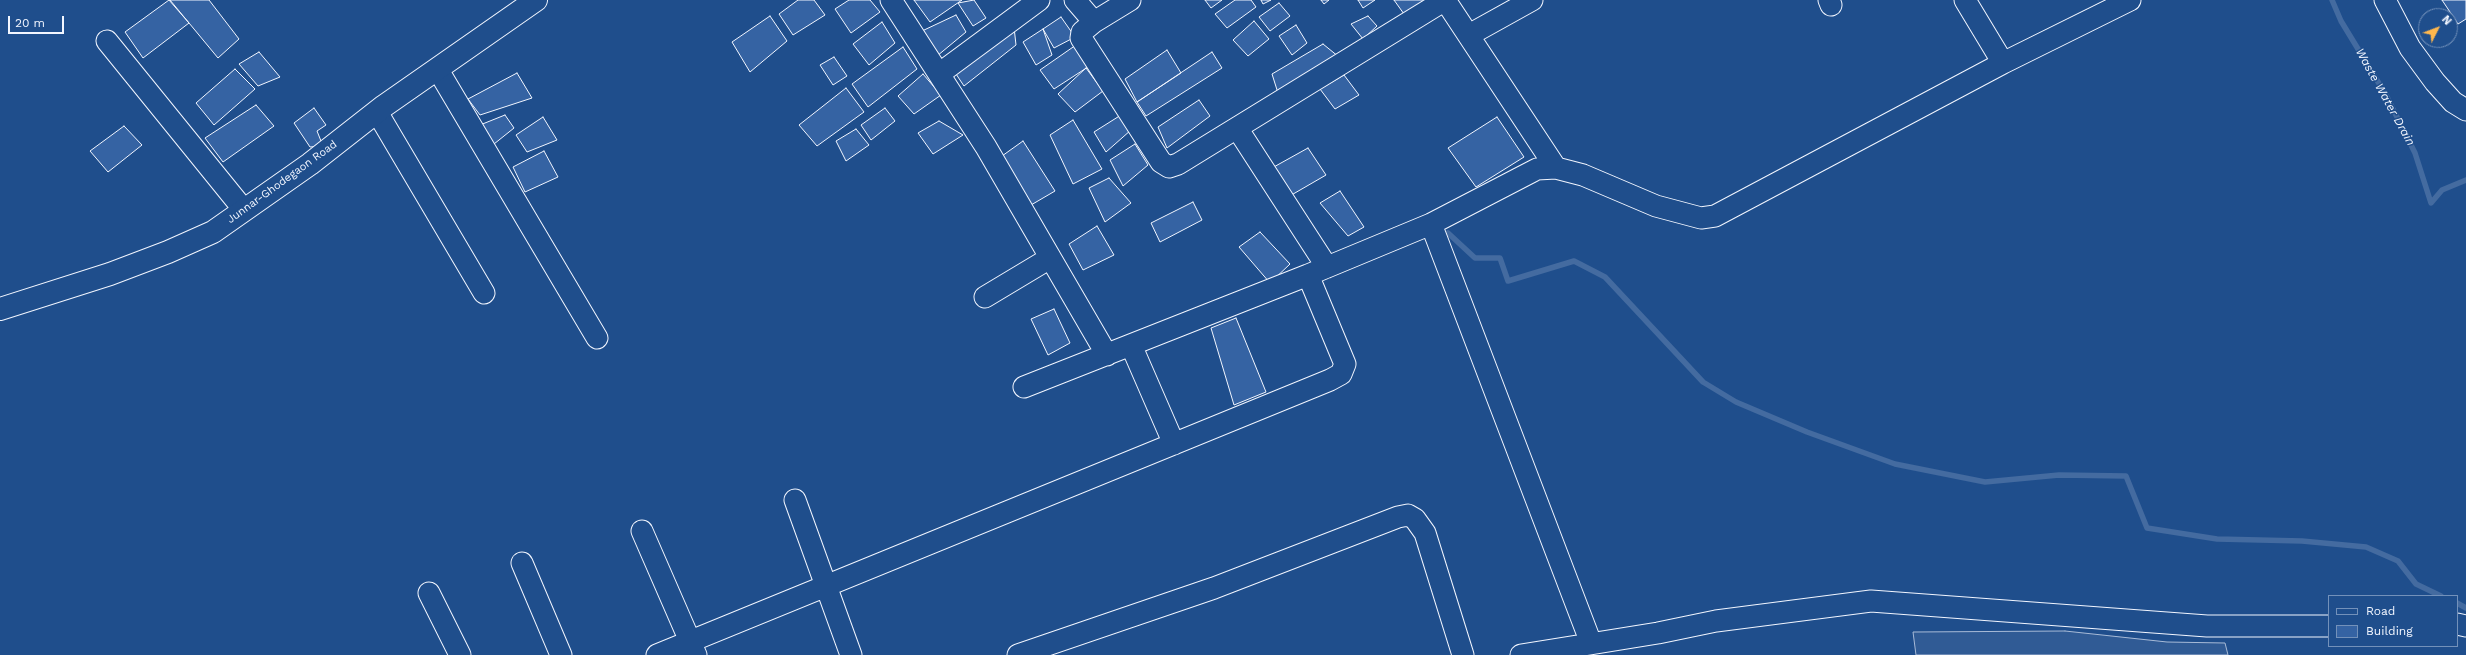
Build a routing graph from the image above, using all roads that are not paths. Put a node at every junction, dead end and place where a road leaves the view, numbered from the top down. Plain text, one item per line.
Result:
1 (536, 0) edge
2 (891, 0) edge
3 (1039, 0) edge
4 (1075, 0) edge
5 (1130, 0) edge
6 (1445, 0) edge
7 (1532, 0) edge
8 (1965, 0) edge
9 (2130, 0) edge
10 (2385, 0) edge
11 (1094, 22) junction
12 (1469, 35) junction
13 (107, 40) dead end
14 (2003, 64) junction
15 (438, 70) junction
16 (939, 74) junction
17 (2466, 110) edge
18 (376, 112) junction
19 (1237, 128) junction
20 (1556, 168) junction
21 (244, 210) junction
22 (1431, 224) junction
23 (1050, 258) junction
24 (1327, 267) junction
25 (1308, 275) junction
26 (484, 293) dead end
27 (985, 297) dead end
28 (0, 309) edge
29 (597, 338) dead end
30 (1131, 345) junction
31 (1107, 354) junction
32 (1024, 387) dead end
33 (1174, 444) junction
34 (795, 500) dead end
35 (642, 531) dead end
36 (522, 563) dead end
37 (826, 586) junction
38 (429, 593) dead end
39 (2328, 626) edge
40 (1591, 643) junction
41 (692, 648) edge
42 (460, 655) edge
43 (561, 655) edge
44 (657, 655) edge
45 (851, 655) edge
46 (1018, 655) edge
47 (1463, 655) edge
48 (1521, 655) edge

1 - 15 main road, Junnar-Ghodegaon Road
2 - 16 street
3 - 16 street
4 - 11 street
5 - 11 street
6 - 12 street
6 - 19 street
7 - 12 street
8 - 14 street
9 - 14 street
10 - 17 street
11 - 19 street
12 - 20 street
13 - 21 street
14 - 20 street
15 - 18 main road, Junnar-Ghodegaon Road
15 - 29 street
16 - 23 street
18 - 21 main road, Junnar-Ghodegaon Road
18 - 26 street
19 - 24 street
20 - 22 street
21 - 28 main road, Junnar-Ghodegaon Road
22 - 24 street
22 - 40 street
23 - 27 street
23 - 31 street
24 - 25 street
25 - 30 street
25 - 33 street
30 - 31 street
30 - 33 street
31 - 32 street
33 - 37 street
34 - 37 street
35 - 41 street
36 - 43 street
37 - 41 street
37 - 45 street
38 - 42 street
39 - 40 street
40 - 48 street
41 - 44 street
46 - 47 street

